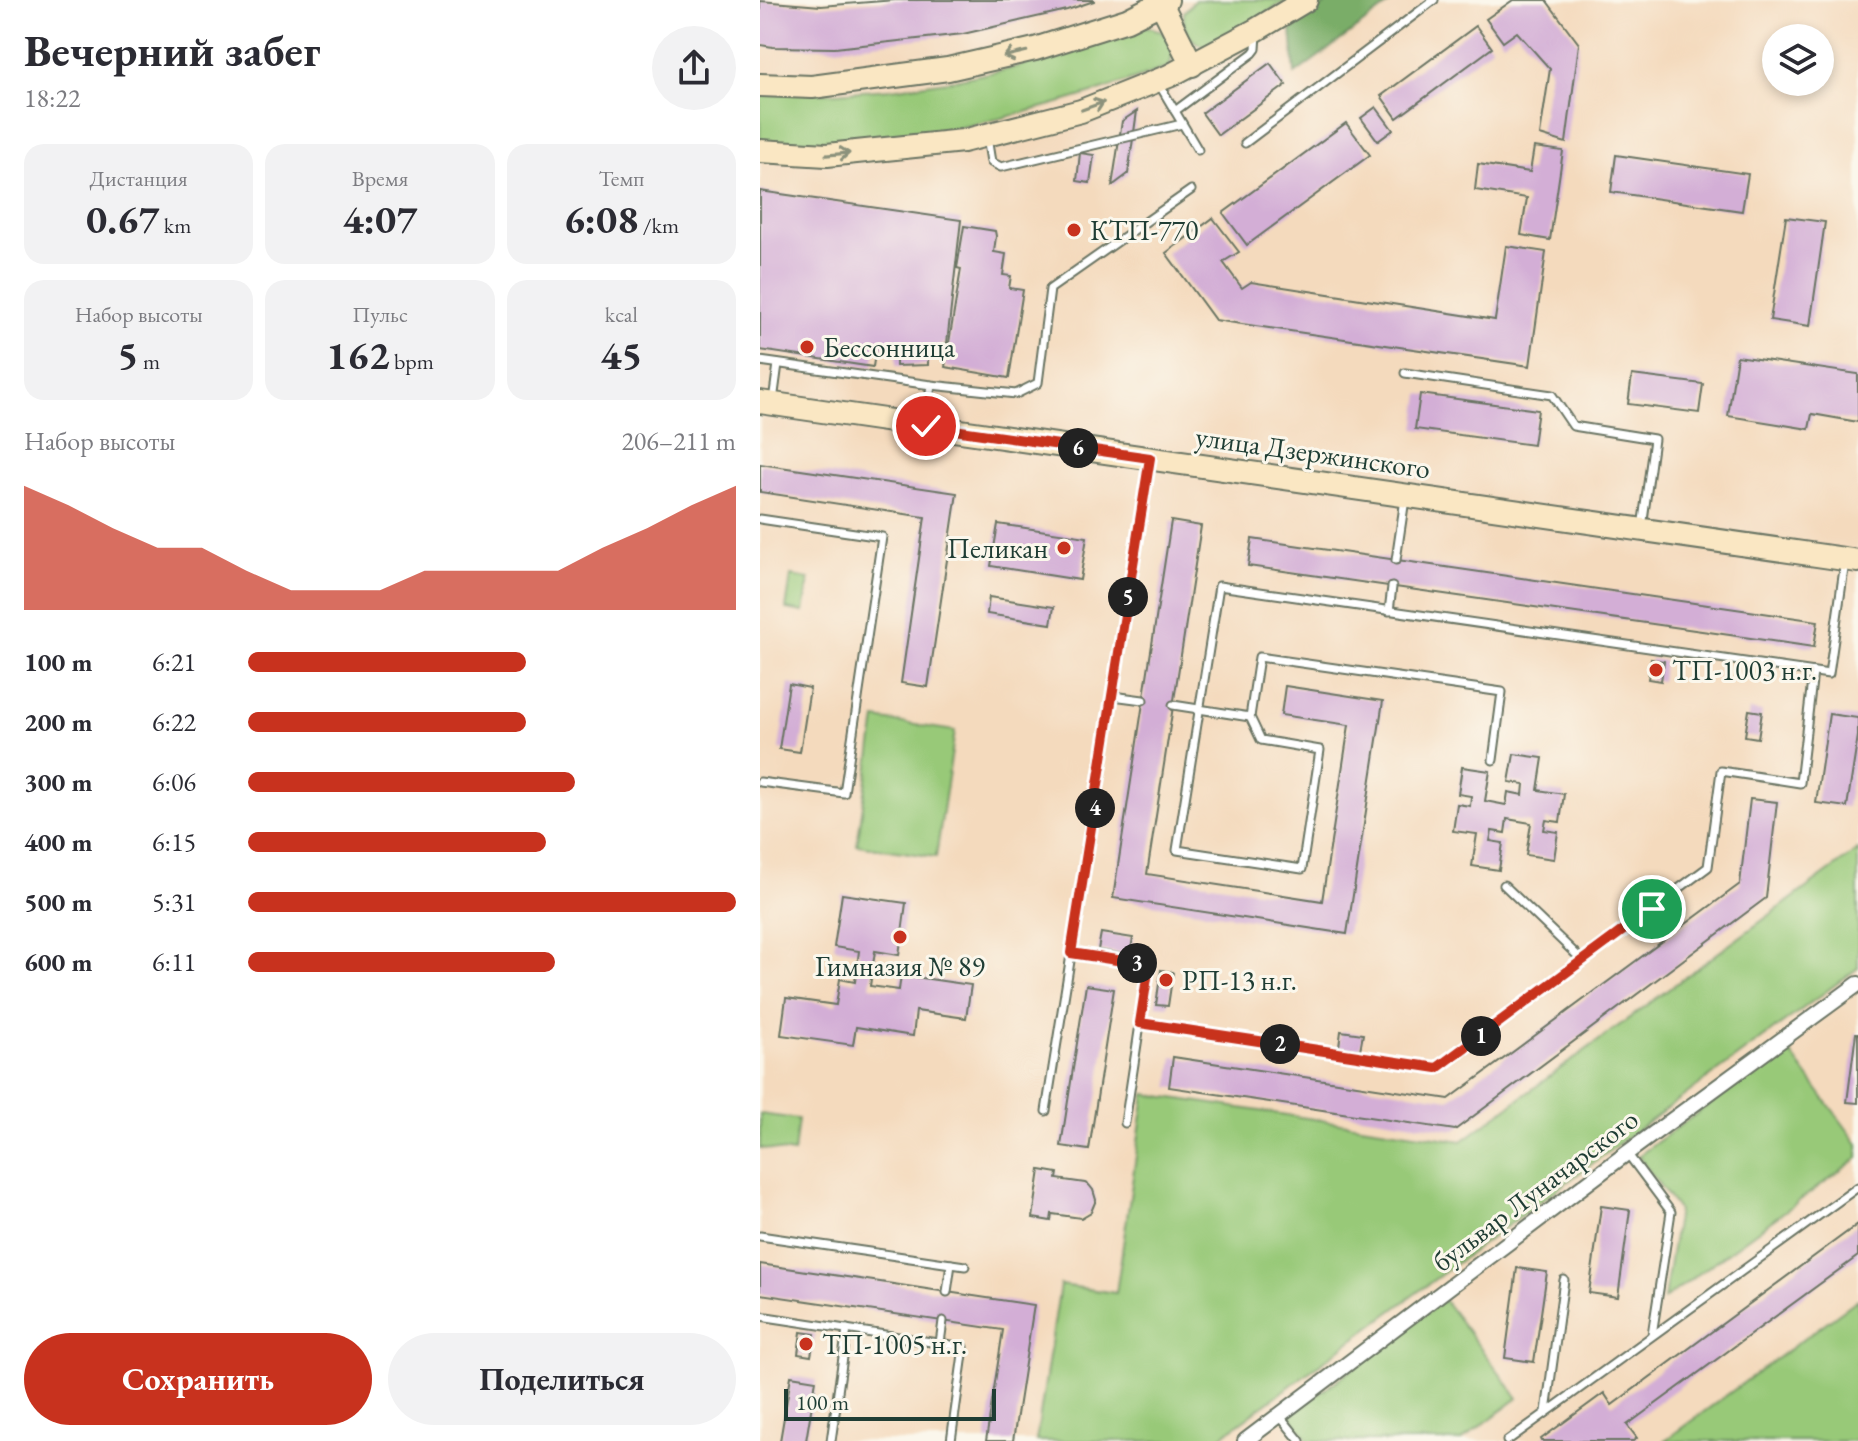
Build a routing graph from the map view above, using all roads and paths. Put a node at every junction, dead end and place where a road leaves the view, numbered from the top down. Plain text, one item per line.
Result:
1 (1306, 0) edge
2 (1434, 0) edge
3 (1164, 2) edge
4 (1256, 30) junction
5 (1192, 65) junction
6 (1158, 82) junction
7 (760, 85) edge
8 (1175, 111) junction
9 (1182, 124) junction
10 (986, 134) junction
11 (1245, 143) dead end
12 (1198, 150) dead end
13 (760, 151) edge
14 (1191, 190) dead end
15 (760, 361) edge
16 (778, 364) junction
17 (1405, 373) dead end
18 (931, 385) junction
19 (766, 402) edge
20 (926, 426) junction
21 (1150, 458) junction
22 (1405, 496) junction
23 (760, 519) edge
24 (1642, 530) junction
25 (1396, 560) dead end
26 (1852, 560) edge
27 (1392, 587) dead end
28 (1389, 611) junction
29 (1813, 672) junction
30 (1113, 696) junction
31 (1143, 700) dead end
32 (1173, 705) dead end
33 (1199, 709) junction
34 (1250, 717) junction
35 (1493, 760) dead end
36 (760, 782) edge
37 (1504, 885) dead end
38 (1071, 953) junction
39 (1582, 960) junction
40 (1858, 984) edge
41 (1140, 1023) junction
42 (1046, 1111) dead end
43 (1125, 1123) dead end
44 (1627, 1153) junction
45 (1858, 1187) edge
46 (760, 1236) edge
47 (951, 1264) junction
48 (965, 1266) dead end
49 (1564, 1280) dead end
50 (947, 1292) dead end
51 (760, 1316) edge
52 (943, 1321) dead end
53 (847, 1329) junction
54 (1652, 1336) junction
55 (940, 1343) junction
56 (1546, 1413) junction
57 (1279, 1415) junction
58 (831, 1441) edge
59 (951, 1441) edge
60 (1245, 1441) edge
61 (1300, 1441) edge
62 (1507, 1441) edge

1 - 4 main road
2 - 11 lane
3 - 5 main road
3 -> 7 main road
4 - 5 main road
4 - 8 lane
5 - 6 main road
6 - 8 lane
10 -> 6 main road
8 - 9 lane
9 - 10 lane
9 - 12 lane
13 -> 10 main road
14 - 18 lane
15 - 16 lane
16 - 18 lane
16 - 19 lane
17 - 24 lane
18 - 20 lane
19 - 20 main road, улица Дзержинского
20 - 21 main road, улица Дзержинского
21 - 22 main road, улица Дзержинского
21 - 30 lane
22 - 24 main road, улица Дзержинского
22 - 25 lane
23 - 36 lane
24 - 26 main road, улица Дзержинского
26 - 29 lane
27 - 28 lane
28 - 29 lane
28 - 33 lane
29 - 39 lane
30 - 31 lane
30 - 38 lane
32 - 33 lane
33 - 34 lane
33 - 34 lane
34 - 35 lane
37 - 39 lane
38 - 41 lane
38 - 42 lane
39 - 41 lane
40 - 44 street, бульвар Луначарского
41 - 43 lane
44 - 54 lane
44 - 57 street, бульвар Луначарского
45 - 54 lane
46 - 47 lane
47 - 48 lane
47 - 50 lane
49 - 56 lane
51 - 53 lane
52 - 55 lane
53 - 55 lane
53 - 58 lane
54 - 56 lane
55 - 59 lane
56 - 62 lane
57 - 60 street, бульвар Луначарского
57 - 61 lane

